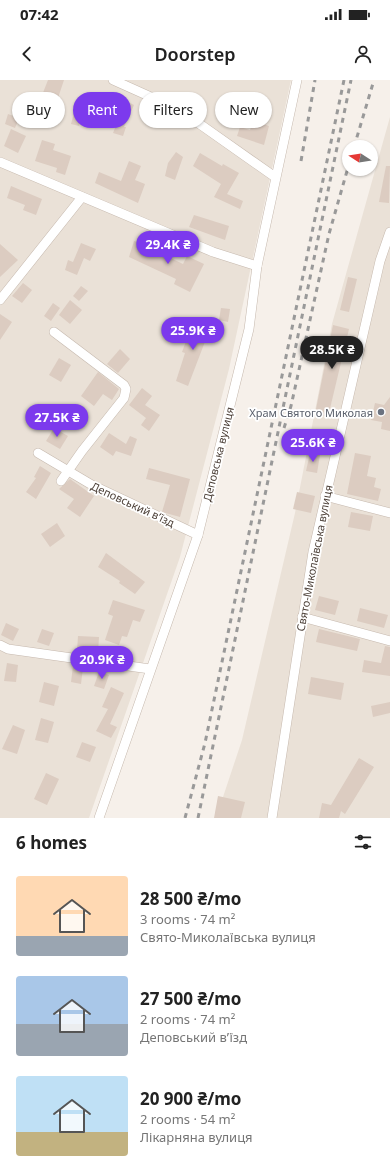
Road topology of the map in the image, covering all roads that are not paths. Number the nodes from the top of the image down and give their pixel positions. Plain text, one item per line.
1 (113, 80) edge
2 (297, 80) edge
3 (0, 162) edge
4 (275, 177) junction
5 (82, 197) junction
6 (390, 232) edge
7 (257, 266) junction
8 (0, 300) edge
9 (54, 332) dead end
10 (38, 453) dead end
11 (69, 471) junction
12 (61, 481) dead end
13 (324, 496) junction
14 (390, 513) edge
15 (198, 535) junction
16 (302, 616) junction
17 (390, 641) edge
18 (0, 645) edge
19 (150, 669) junction
20 (99, 818) edge
21 (272, 818) edge

1 - 4 street
2 - 4 street, Деповська вулиця
3 - 5 street
4 - 7 street, Деповська вулиця
5 - 7 street
5 - 8 street
6 - 13 street, Свято-Миколаївська вулиця
7 - 15 street, Деповська вулиця
9 - 11 street
10 - 11 street, Деповський в’їзд
11 - 12 street
11 - 15 street, Деповський в’їзд
13 - 14 street
13 - 16 street, Свято-Миколаївська вулиця
15 - 19 street, Деповська вулиця
16 - 17 street
16 - 21 street, Свято-Миколаївська вулиця
18 - 19 street
19 - 20 street, Деповська вулиця

